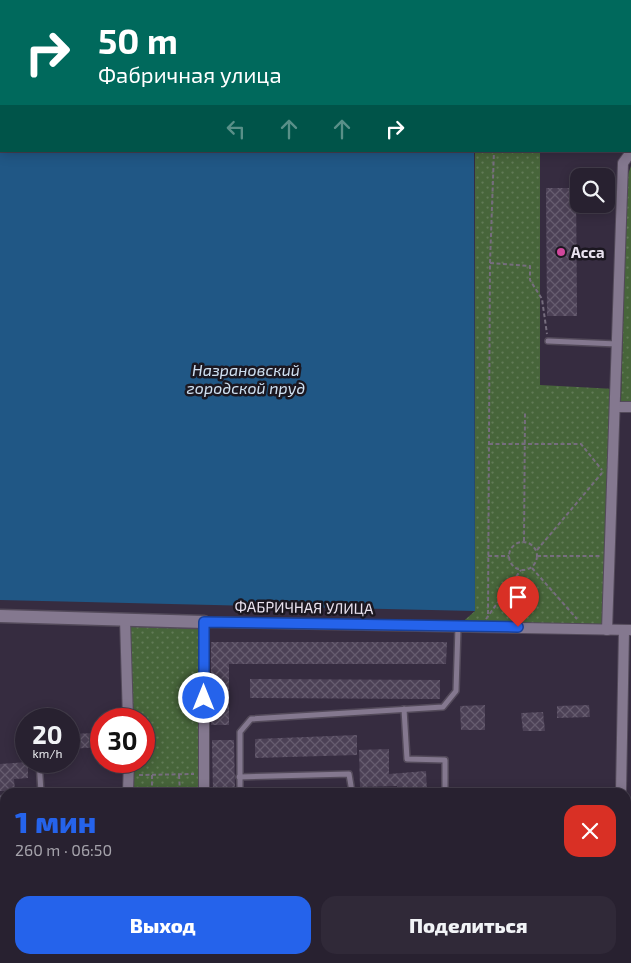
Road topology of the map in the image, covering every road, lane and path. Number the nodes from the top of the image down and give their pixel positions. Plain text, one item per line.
1 (494, 152) edge
2 (631, 152) edge
3 (490, 264) junction
4 (548, 341) joint
5 (617, 344) junction
6 (631, 406) edge
7 (614, 407) junction
8 (526, 413) dead end
9 (489, 444) junction
10 (525, 444) junction
11 (524, 541) junction
12 (537, 550) junction
13 (488, 556) junction
14 (509, 556) junction
15 (537, 556) junction
16 (610, 556) junction
17 (532, 568) junction
18 (521, 570) junction
19 (488, 614) junction
20 (0, 616) edge
21 (125, 619) junction
22 (204, 622) junction
23 (458, 626) junction
24 (484, 626) junction
25 (586, 630) junction
26 (607, 630) junction
27 (628, 630) edge
28 (128, 708) edge
29 (404, 709) junction
30 (627, 710) edge
31 (40, 773) edge
32 (179, 774) junction
33 (204, 774) junction
34 (129, 775) joint
35 (152, 775) junction
36 (240, 777) junction
37 (41, 788) edge
38 (128, 788) edge
39 (152, 788) edge
40 (180, 788) edge
41 (204, 788) edge
42 (240, 788) edge
43 (351, 788) edge
44 (445, 788) edge
45 (621, 788) edge

1 - 3 path
2 - 5 street
3 - 4 path
3 - 9 path
4 - 5 lane
5 - 7 street
6 - 7 street
7 - 16 street
8 - 10 path
9 - 10 path
9 - 13 path
10 - 11 path
10 - 12 path
11 - 12 path
11 - 14 path
12 - 15 path
13 - 14 path
13 - 19 path
14 - 18 path
15 - 16 path
15 - 17 path
16 - 26 street
17 - 18 path
17 - 25 path
18 - 19 path
19 - 24 path
20 - 21 street, ФАБРИЧНАЯ УЛИЦА
21 - 22 street, ФАБРИЧНАЯ УЛИЦА
21 - 28 street
22 - 23 street, ФАБРИЧНАЯ УЛИЦА
22 - 33 street
23 - 24 street, ФАБРИЧНАЯ УЛИЦА
23 - 29 lane
24 - 25 street, ФАБРИЧНАЯ УЛИЦА
25 - 26 street, ФАБРИЧНАЯ УЛИЦА
26 - 27 street, ФАБРИЧНАЯ УЛИЦА
27 - 30 street
29 - 36 lane
29 - 44 lane
30 - 45 street
31 - 37 lane
32 - 33 path
32 - 35 path
32 - 40 path
33 - 41 street
34 - 35 path
34 - 38 street
35 - 39 path
36 - 42 lane
36 - 43 lane

